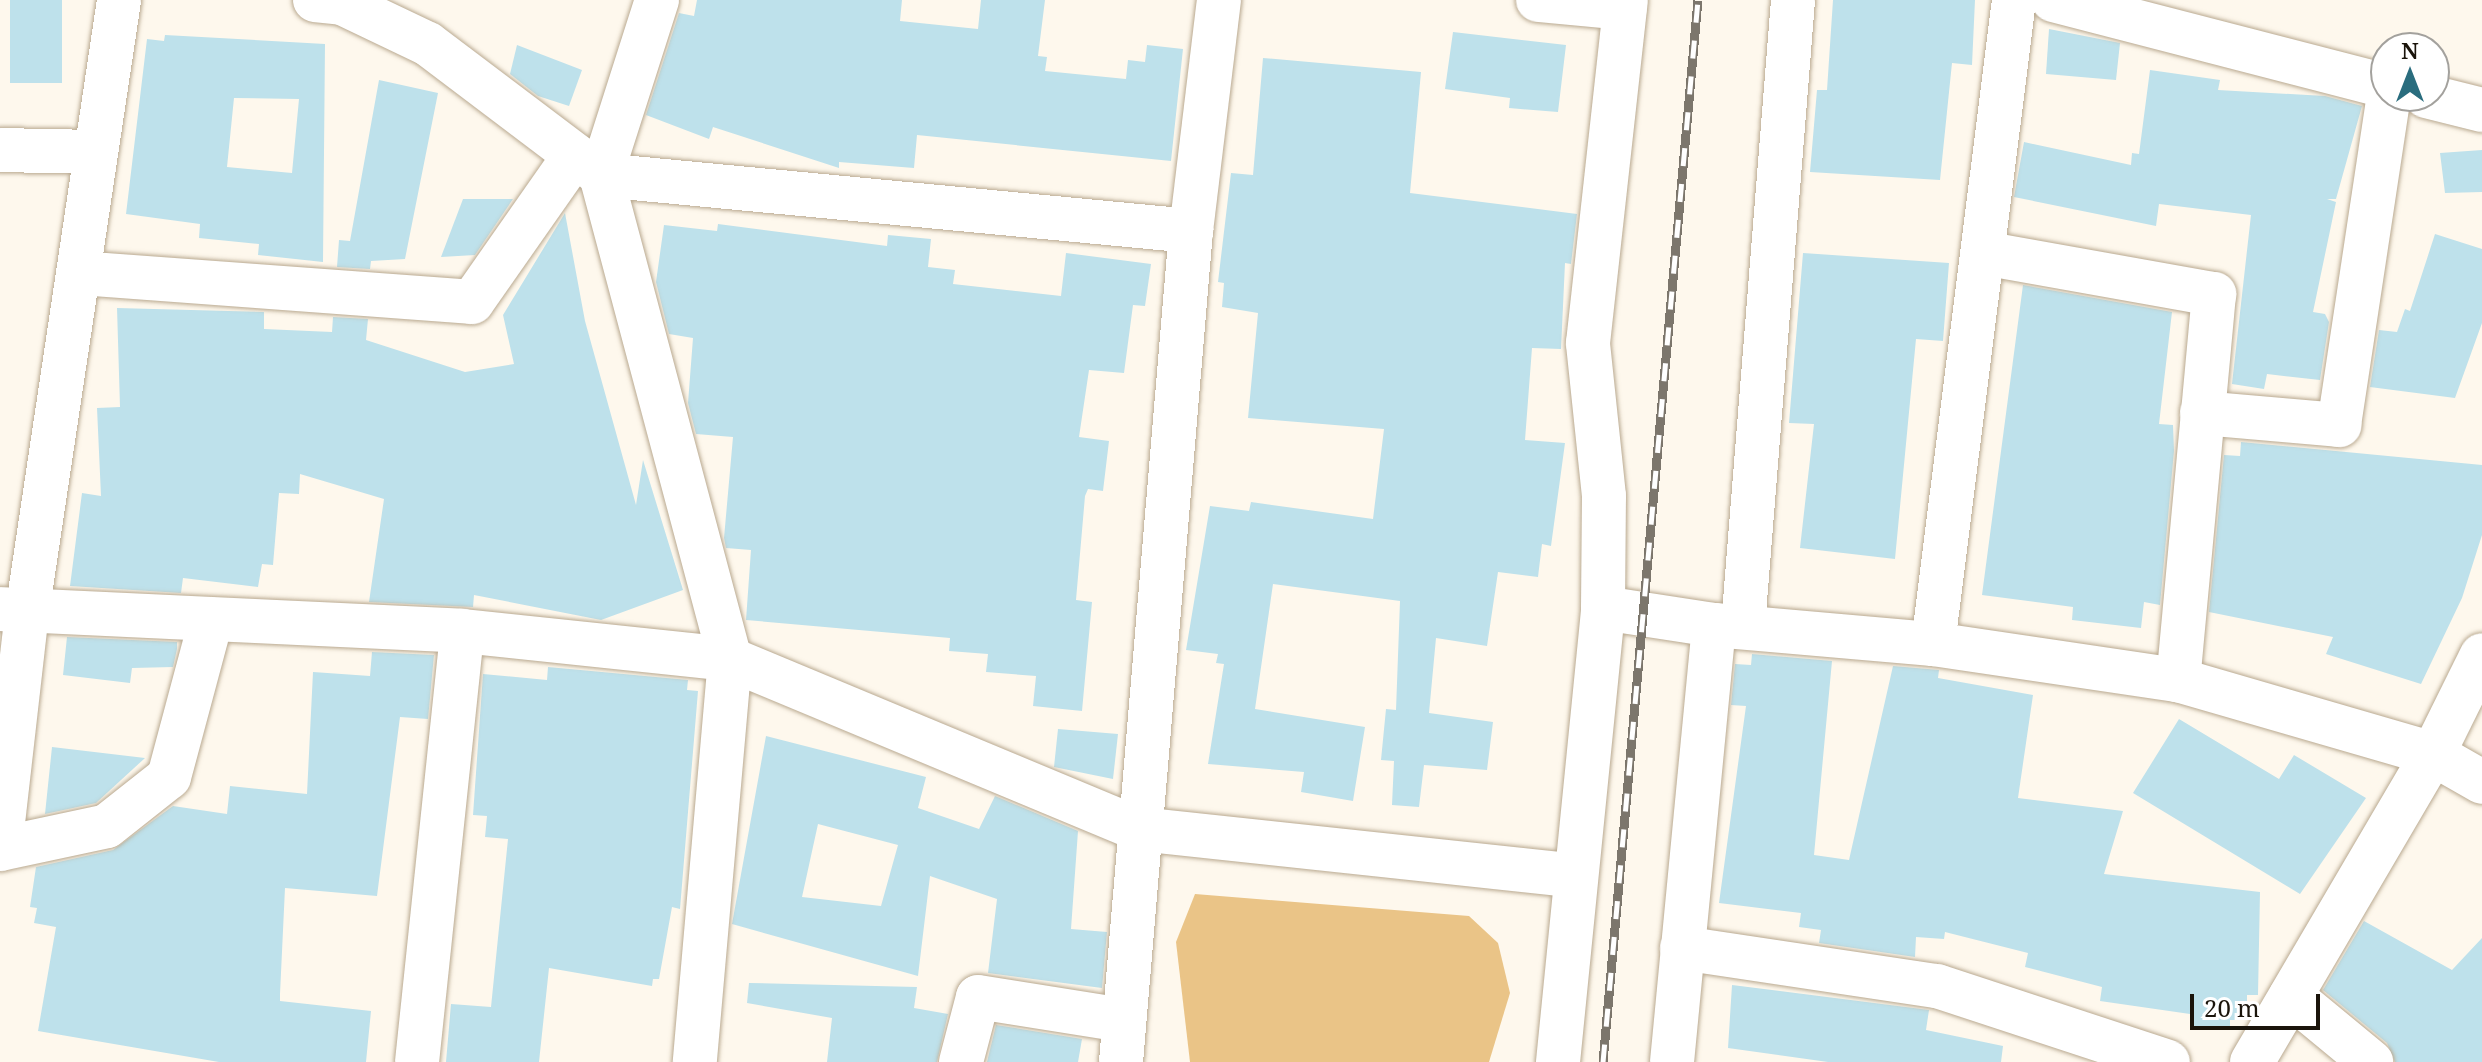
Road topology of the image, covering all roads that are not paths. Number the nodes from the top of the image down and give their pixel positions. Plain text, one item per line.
1 (119, 0) edge
2 (315, 0) edge
3 (657, 0) edge
4 (1219, 0) edge
5 (1538, 0) edge
6 (1793, 0) edge
7 (2014, 0) edge
8 (2053, 0) edge
9 (1626, 4) edge
10 (2370, 82) edge
11 (2450, 102) edge
12 (2482, 110) edge
13 (2387, 112) edge
14 (0, 150) edge
15 (92, 152) junction
16 (588, 165) junction
17 (1191, 231) junction
18 (1983, 253) junction
19 (79, 273) junction
20 (2202, 413) junction
21 (1603, 608) junction
22 (14, 611) edge
23 (211, 620) junction
24 (1729, 626) junction
25 (462, 631) junction
26 (1933, 644) junction
27 (2482, 655) edge
28 (730, 659) junction
29 (2178, 680) junction
30 (2433, 754) junction
31 (2482, 782) edge
32 (1139, 829) junction
33 (0, 849) edge
34 (1572, 875) junction
35 (1682, 948) junction
36 (2291, 996) junction
37 (1122, 1041) edge
38 (417, 1062) edge
39 (695, 1062) edge
40 (961, 1062) edge
41 (1558, 1062) edge
42 (1672, 1062) edge
43 (2168, 1062) edge
44 (2252, 1062) edge
45 (2371, 1062) edge

1 - 15 street
2 - 16 street
3 - 16 street
4 - 17 street
5 - 9 street
6 - 24 street
7 - 18 street
8 - 10 street
9 - 21 street
11 - 12 street
13 - 20 street
14 - 15 street
15 - 19 street
16 - 17 street
16 - 19 street
16 - 28 street
17 - 32 street
18 - 20 street
18 - 26 street
19 - 22 street
20 - 29 street
21 - 24 street
21 - 34 street
22 - 23 street
22 - 33 street
23 - 25 street
23 - 33 street
24 - 26 street
24 - 35 street
25 - 28 street
25 - 38 street
26 - 29 street
27 - 30 street
28 - 32 street
28 - 39 street
29 - 30 street
30 - 31 street
30 - 36 street
32 - 34 street
32 - 37 street
34 - 41 street
35 - 42 street
35 - 43 street
36 - 44 street
36 - 45 street
37 - 40 street

